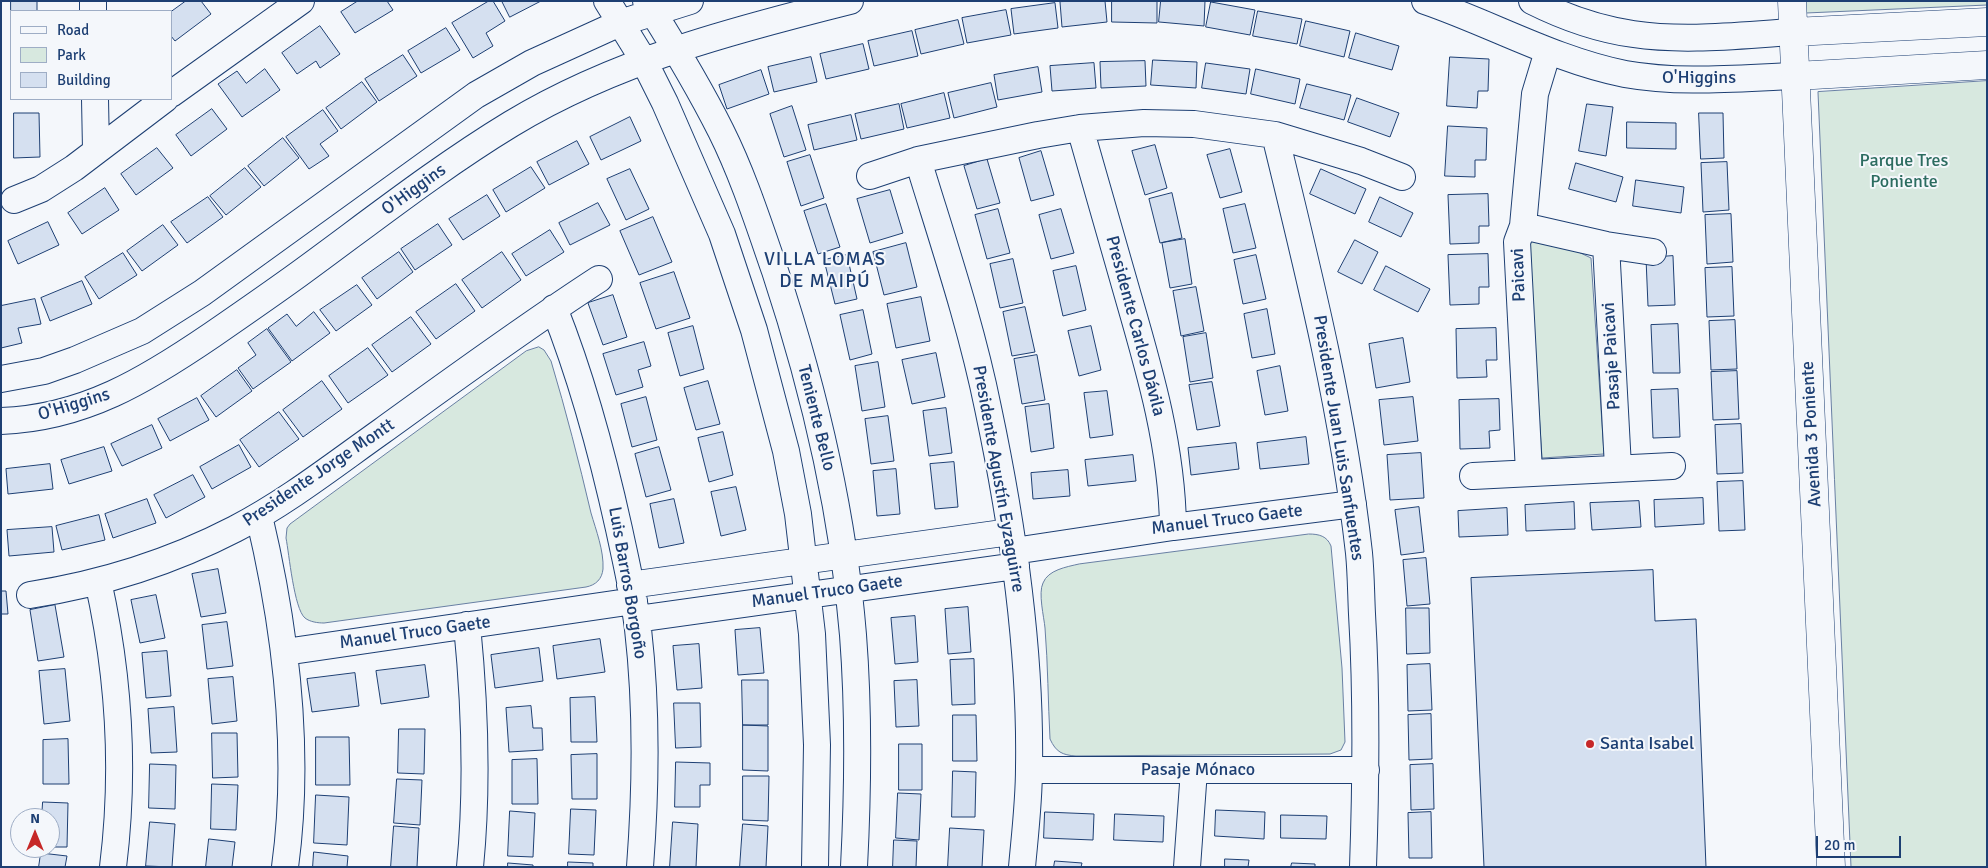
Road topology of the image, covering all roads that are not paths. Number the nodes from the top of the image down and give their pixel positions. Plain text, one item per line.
1 (301, 1) edge
2 (690, 1) edge
3 (850, 1) edge
4 (1425, 1) edge
5 (1532, 1) edge
6 (1792, 1) edge
7 (650, 6) edge
8 (613, 12) edge
9 (1987, 22) edge
10 (1794, 32) junction
11 (676, 50) junction
12 (1548, 51) junction
13 (644, 61) junction
14 (1987, 65) edge
15 (1796, 76) junction
16 (172, 93) edge
17 (95, 100) edge
18 (164, 100) edge
19 (1080, 128) junction
20 (1275, 135) junction
21 (96, 150) junction
22 (918, 160) junction
23 (870, 176) dead end
24 (1402, 177) dead end
25 (14, 200) dead end
26 (1523, 226) junction
27 (1606, 245) junction
28 (1653, 252) dead end
29 (599, 279) dead end
30 (554, 308) junction
31 (1, 379) edge
32 (1, 421) edge
33 (1672, 466) dead end
34 (1618, 467) junction
35 (1529, 472) junction
36 (1473, 476) dead end
37 (1352, 504) junction
38 (259, 516) junction
39 (1172, 527) junction
40 (1013, 550) junction
41 (844, 555) junction
42 (804, 561) junction
43 (98, 581) junction
44 (848, 589) junction
45 (30, 594) dead end
46 (809, 594) junction
47 (634, 601) junction
48 (467, 625) junction
49 (285, 652) junction
50 (1029, 770) junction
51 (1194, 770) junction
52 (1366, 770) junction
53 (113, 867) edge
54 (285, 867) edge
55 (470, 867) edge
56 (640, 867) edge
57 (815, 867) edge
58 (854, 867) edge
59 (1022, 867) edge
60 (1187, 867) edge
61 (1363, 867) edge
62 (1831, 867) edge

1 - 16 street
2 - 7 street
3 - 11 street, O'Higgins
4 - 12 street, O'Higgins
5 - 10 street
6 - 10 street, Avenida 3 Poniente
7 - 8 street
7 - 11 street, Teniente Bello
8 - 13 street
8 - 31 street
9 - 10 street
10 - 15 street, Avenida 3 Poniente
11 - 13 street, O'Higgins
11 - 41 street, Teniente Bello
12 - 15 street, O'Higgins
12 - 26 street, Paicavi
13 - 32 street, O'Higgins
13 - 42 street
14 - 15 street, O'Higgins
15 - 62 street, Avenida 3 Poniente
17 - 21 street
18 - 21 street
19 - 20 street
19 - 22 street
19 - 39 street, Presidente Carlos Dávila
20 - 24 street
20 - 37 street, Presidente Juan Luis Sanfuentes
21 - 25 street
22 - 23 street
22 - 40 street, Presidente Agustín Eyzaguirre
26 - 27 street
26 - 35 street, Paicavi
27 - 28 street
27 - 34 street, Pasaje Paicavi
29 - 30 street, Presidente Jorge Montt
30 - 38 street, Presidente Jorge Montt
30 - 47 street, Luis Barros Borgoño
33 - 34 street
34 - 35 street
35 - 36 street
37 - 39 street, Manuel Truco Gaete
37 - 52 street, Presidente Juan Luis Sanfuentes
38 - 43 street, Presidente Jorge Montt
38 - 49 street
39 - 40 street, Manuel Truco Gaete
40 - 41 street, Manuel Truco Gaete
40 - 44 street, Manuel Truco Gaete
40 - 50 street, Presidente Agustín Eyzaguirre
41 - 42 street, Manuel Truco Gaete
41 - 44 street, Teniente Bello
42 - 46 street
42 - 47 street, Manuel Truco Gaete
43 - 45 street, Presidente Jorge Montt
43 - 53 street
44 - 46 street, Manuel Truco Gaete
44 - 58 street, Teniente Bello
46 - 47 street, Manuel Truco Gaete
46 - 57 street
47 - 48 street, Manuel Truco Gaete
47 - 56 street, Luis Barros Borgoño
48 - 49 street, Manuel Truco Gaete
48 - 55 street
49 - 54 street
50 - 51 street, Pasaje Mónaco
50 - 59 street, Presidente Agustín Eyzaguirre
51 - 52 street, Pasaje Mónaco
51 - 60 street
52 - 61 street, Presidente Juan Luis Sanfuentes

